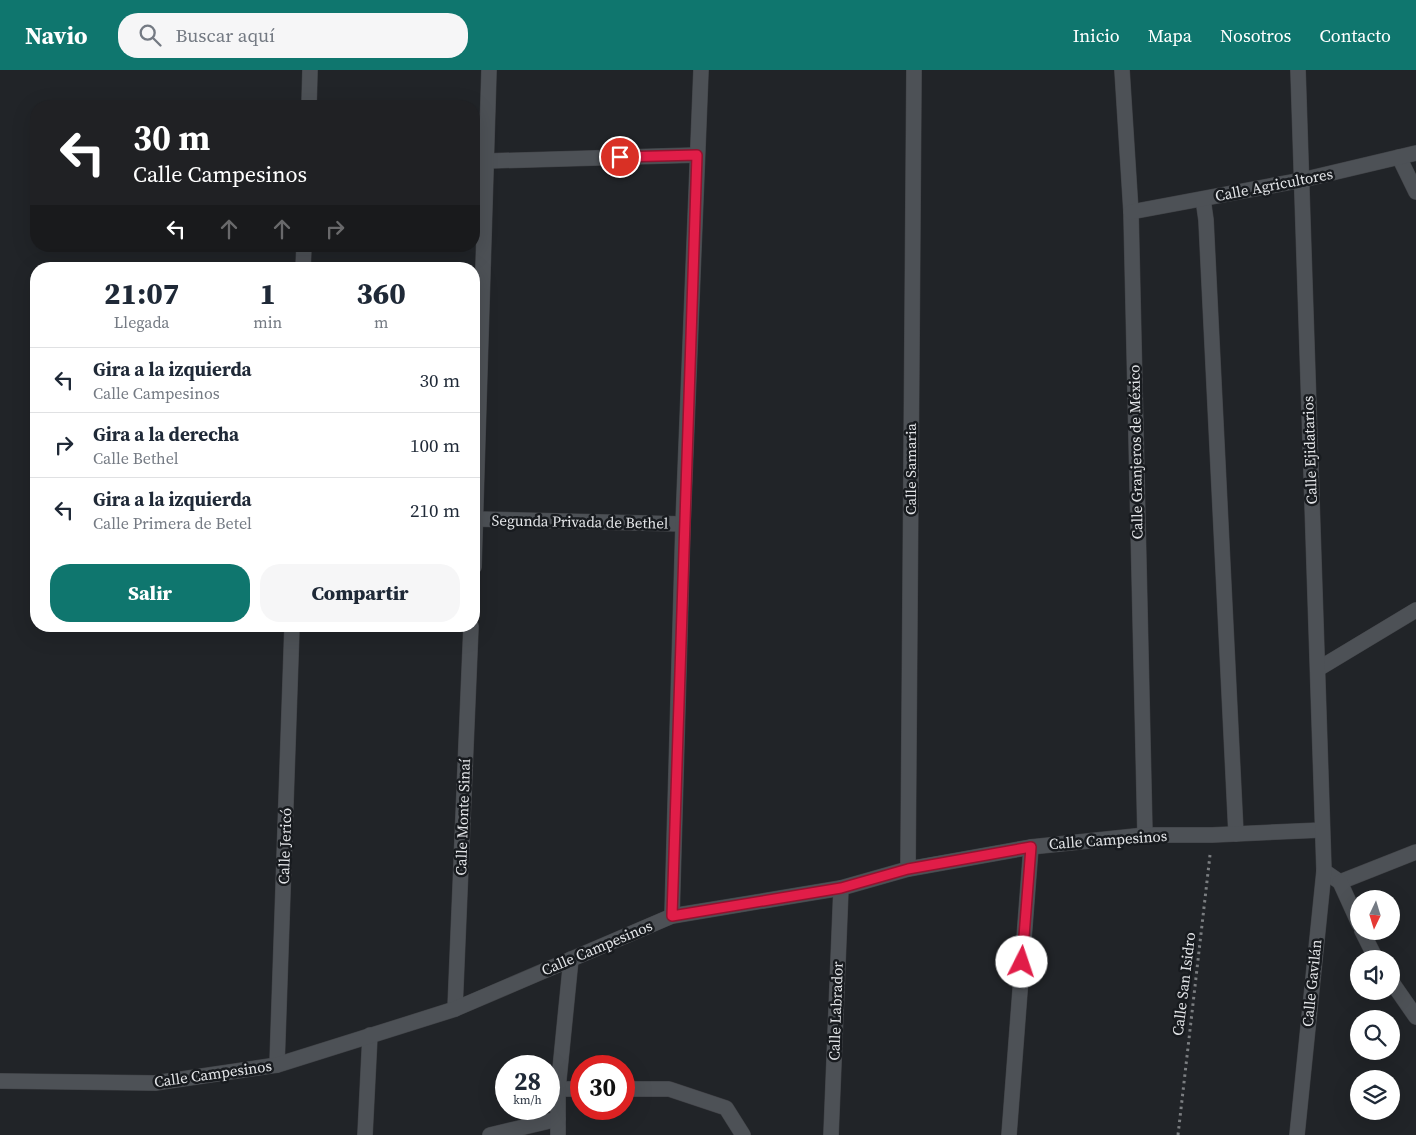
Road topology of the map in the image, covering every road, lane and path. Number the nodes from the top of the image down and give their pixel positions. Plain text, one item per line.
1 (310, 70) edge
2 (489, 70) edge
3 (701, 70) edge
4 (914, 70) edge
5 (1122, 70) edge
6 (1298, 70) edge
7 (309, 100) edge
8 (1416, 153) edge
9 (697, 155) junction
10 (1399, 157) junction
11 (487, 161) junction
12 (1302, 180) junction
13 (1416, 192) edge
14 (1203, 199) junction
15 (1131, 212) junction
16 (480, 389) edge
17 (480, 519) edge
18 (683, 524) junction
19 (1416, 610) edge
20 (292, 632) edge
21 (471, 632) edge
22 (1318, 669) junction
23 (1322, 830) junction
24 (1236, 834) junction
25 (1145, 835) junction
26 (1212, 835) junction
27 (1031, 847) junction
28 (1416, 852) edge
29 (908, 869) junction
30 (1324, 871) junction
31 (1340, 882) junction
32 (841, 888) junction
33 (1350, 904) edge
34 (672, 916) junction
35 (571, 959) junction
36 (1400, 994) edge
37 (454, 1009) junction
38 (1416, 1017) edge
39 (370, 1035) junction
40 (277, 1065) junction
41 (560, 1069) edge
42 (0, 1081) edge
43 (635, 1089) edge
44 (554, 1120) edge
45 (558, 1120) edge
46 (365, 1135) edge
47 (490, 1135) edge
48 (558, 1135) edge
49 (744, 1135) edge
50 (831, 1135) edge
51 (1009, 1135) edge
52 (1178, 1135) edge
53 (1297, 1135) edge

1 - 7 street
2 - 11 street
3 - 9 street
4 - 29 street, Calle Samaria
5 - 15 street, Calle Granjeros de México
6 - 12 street, Calle Ejidatarios
8 - 10 street, Calle Agricultores
9 - 11 street
9 - 18 street
10 - 12 street, Calle Agricultores
10 - 13 street
11 - 16 street
12 - 14 street, Calle Agricultores
12 - 22 street, Calle Ejidatarios
14 - 15 street, Calle Agricultores
14 - 24 street
15 - 25 street, Calle Granjeros de México
17 - 18 street, Segunda Privada de Bethel
18 - 34 street
19 - 22 street
20 - 40 street, Calle Jericó
21 - 37 street, Calle Monte Sinaí
22 - 23 street, Calle Ejidatarios
23 - 24 street, Calle Campesinos
23 - 30 street, Calle Gavilán
24 - 26 street, Calle Campesinos
25 - 26 street, Calle Campesinos
25 - 27 street, Calle Campesinos
26 - 52 path, Calle San Isidro
27 - 29 street, Calle Campesinos
27 - 51 street
28 - 31 street
29 - 32 street, Calle Campesinos
30 - 31 street
30 - 53 street, Calle Gavilán
31 - 33 street
32 - 34 street, Calle Campesinos
32 - 50 street, Calle Labrador
34 - 35 street, Calle Campesinos
35 - 37 street, Calle Campesinos
35 - 41 street
36 - 38 street
37 - 39 street, Calle Campesinos
39 - 40 street, Calle Campesinos
39 - 46 street
40 - 42 street, Calle Campesinos
43 - 49 street
44 - 47 street
45 - 48 street

